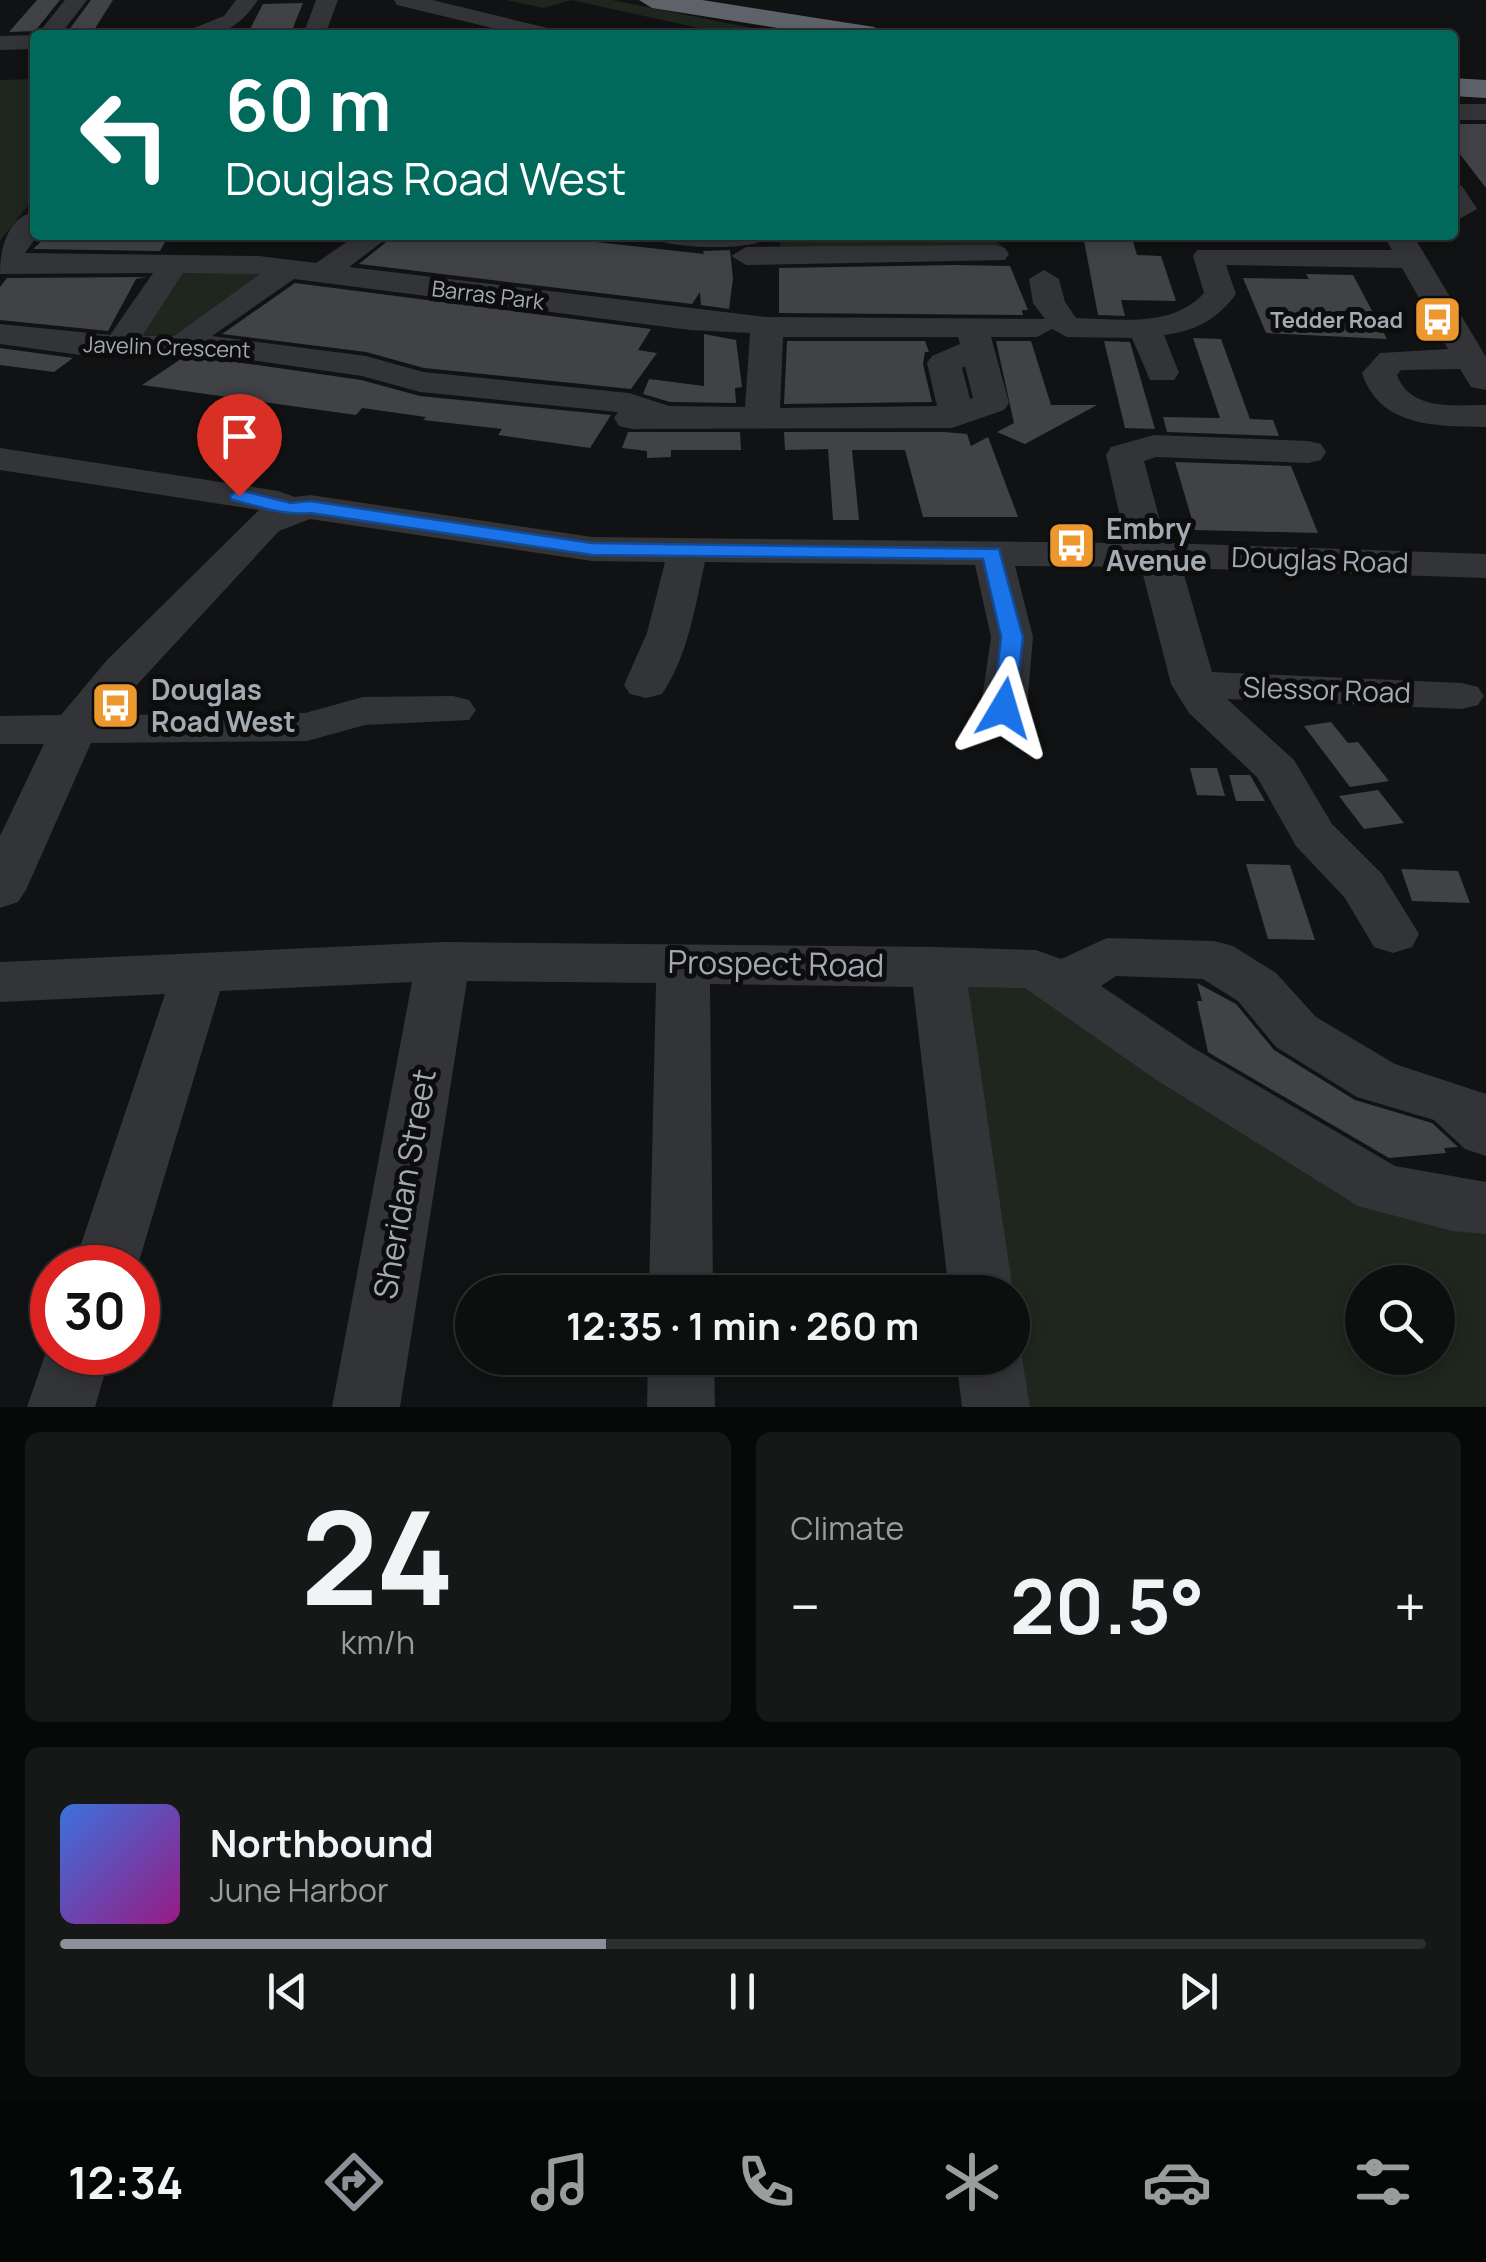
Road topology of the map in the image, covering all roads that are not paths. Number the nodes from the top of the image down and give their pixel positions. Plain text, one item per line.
1 (76, 0) edge
2 (247, 0) edge
3 (327, 0) edge
4 (406, 0) edge
5 (652, 0) edge
6 (52, 30) edge
7 (204, 30) edge
8 (316, 30) edge
9 (506, 30) edge
10 (840, 30) edge
11 (30, 42) edge
12 (0, 43) edge
13 (1458, 87) edge
14 (1486, 89) edge
15 (1486, 104) edge
16 (1458, 107) edge
17 (1458, 109) edge
18 (1486, 112) edge
19 (30, 226) edge
20 (369, 240) edge
21 (718, 240) edge
22 (1190, 240) edge
23 (751, 243) edge
24 (1405, 247) edge
25 (994, 254) dead end
26 (1208, 256) junction
27 (1, 263) edge
28 (176, 263) junction
29 (288, 269) junction
30 (320, 274) junction
31 (1044, 279) dead end
32 (754, 324) junction
33 (1144, 326) junction
34 (1052, 327) junction
35 (0, 334) edge
36 (974, 338) junction
37 (119, 346) junction
38 (183, 346) junction
39 (1478, 371) edge
40 (1162, 373) dead end
41 (1486, 416) edge
42 (762, 417) junction
43 (1308, 452) dead end
44 (3, 463) edge
45 (287, 510) junction
46 (687, 553) junction
47 (992, 553) junction
48 (1155, 555) junction
49 (1486, 566) edge
50 (1193, 684) junction
51 (646, 685) dead end
52 (1462, 696) dead end
53 (1004, 708) dead end
54 (453, 710) dead end
55 (74, 729) junction
56 (0, 730) edge
57 (0, 890) edge
58 (1393, 934) dead end
59 (444, 961) junction
60 (682, 962) junction
61 (938, 966) junction
62 (199, 972) junction
63 (0, 982) edge
64 (1062, 983) junction
65 (1486, 1132) edge
66 (1486, 1208) edge
67 (112, 1245) edge
68 (682, 1275) edge
69 (979, 1275) edge
70 (71, 1375) edge
71 (681, 1375) edge
72 (991, 1375) edge
73 (61, 1407) edge
74 (366, 1407) edge
75 (681, 1407) edge
76 (996, 1407) edge

1 - 6 street
2 - 7 street
3 - 8 street
4 - 9 street
5 - 10 highway
11 - 12 street
13 - 14 highway
15 - 16 street
17 - 18 street
19 - 27 street
20 - 30 street
21 - 23 street
22 - 26 street
23 - 25 street
23 - 32 street
24 - 26 street
24 - 39 street
26 - 33 street, Barras Park
27 - 28 street, Barras Park
28 - 29 street, Barras Park
28 - 37 street
29 - 30 street, Barras Park
29 - 38 street
30 - 32 street, Barras Park
31 - 34 street
32 - 36 street, Barras Park
32 - 42 street
33 - 34 street, Barras Park
33 - 40 street
34 - 36 street, Barras Park
35 - 37 street, Javelin Crescent
36 - 42 street, Javelin Crescent
37 - 38 street, Javelin Crescent
38 - 42 street, Javelin Crescent
39 - 41 street
43 - 48 street
44 - 45 street
45 - 46 street
45 - 55 street
46 - 47 street
46 - 51 street
47 - 48 street
47 - 53 street
48 - 49 street, Douglas Road
48 - 50 street, Slessor Road
50 - 52 street, Slessor Road
50 - 58 street, Slessor Road
54 - 55 street
55 - 56 street
55 - 57 street
59 - 60 street, Prospect Road
59 - 62 street, Prospect Road
59 - 74 street, Sheridan Street
60 - 61 street, Prospect Road
60 - 68 street
61 - 64 street, Prospect Road
61 - 69 street
62 - 63 street, Prospect Road
62 - 67 street
64 - 65 street
64 - 66 street, Prospect Road
70 - 73 street
71 - 75 street
72 - 76 street

